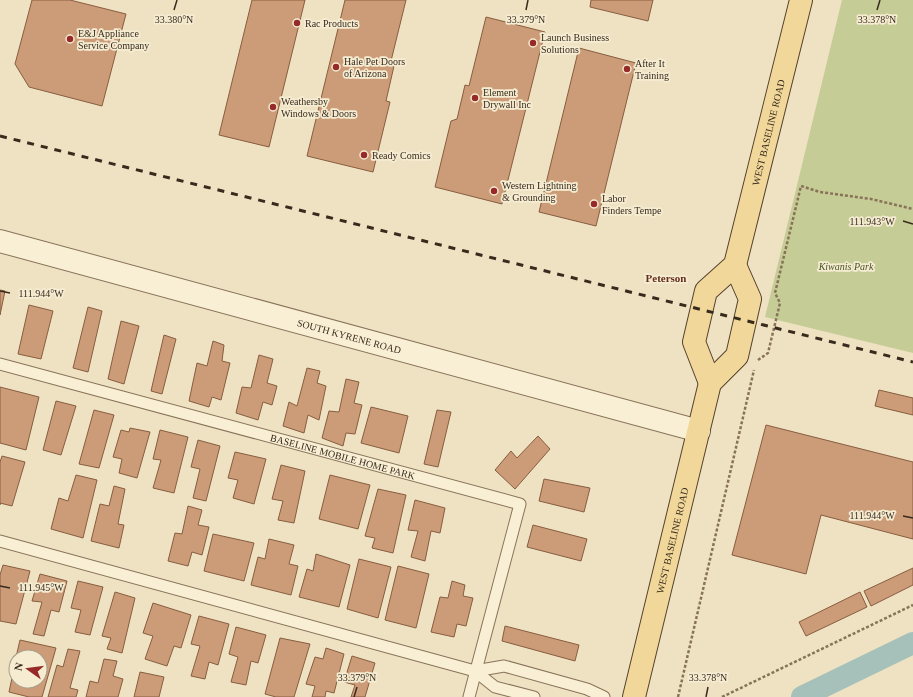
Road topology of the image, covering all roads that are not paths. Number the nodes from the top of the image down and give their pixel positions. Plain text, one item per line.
1 (801, 0) edge
2 (0, 241) edge
3 (735, 265) junction
4 (0, 364) edge
5 (710, 383) junction
6 (699, 431) junction
7 (0, 541) edge
8 (475, 671) junction
9 (469, 697) edge
10 (534, 697) edge
11 (604, 697) edge
12 (634, 697) edge

1 - 3 main road, WEST BASELINE ROAD
2 - 6 street, SOUTH KYRENE ROAD
3 - 5 main road
3 - 5 main road
4 - 8 lane, BASELINE MOBILE HOME PARK
5 - 6 main road, WEST BASELINE ROAD
6 - 12 main road, WEST BASELINE ROAD
7 - 8 lane
8 - 9 lane, BASELINE MOBILE HOME PARK
8 - 10 lane
8 - 11 lane

